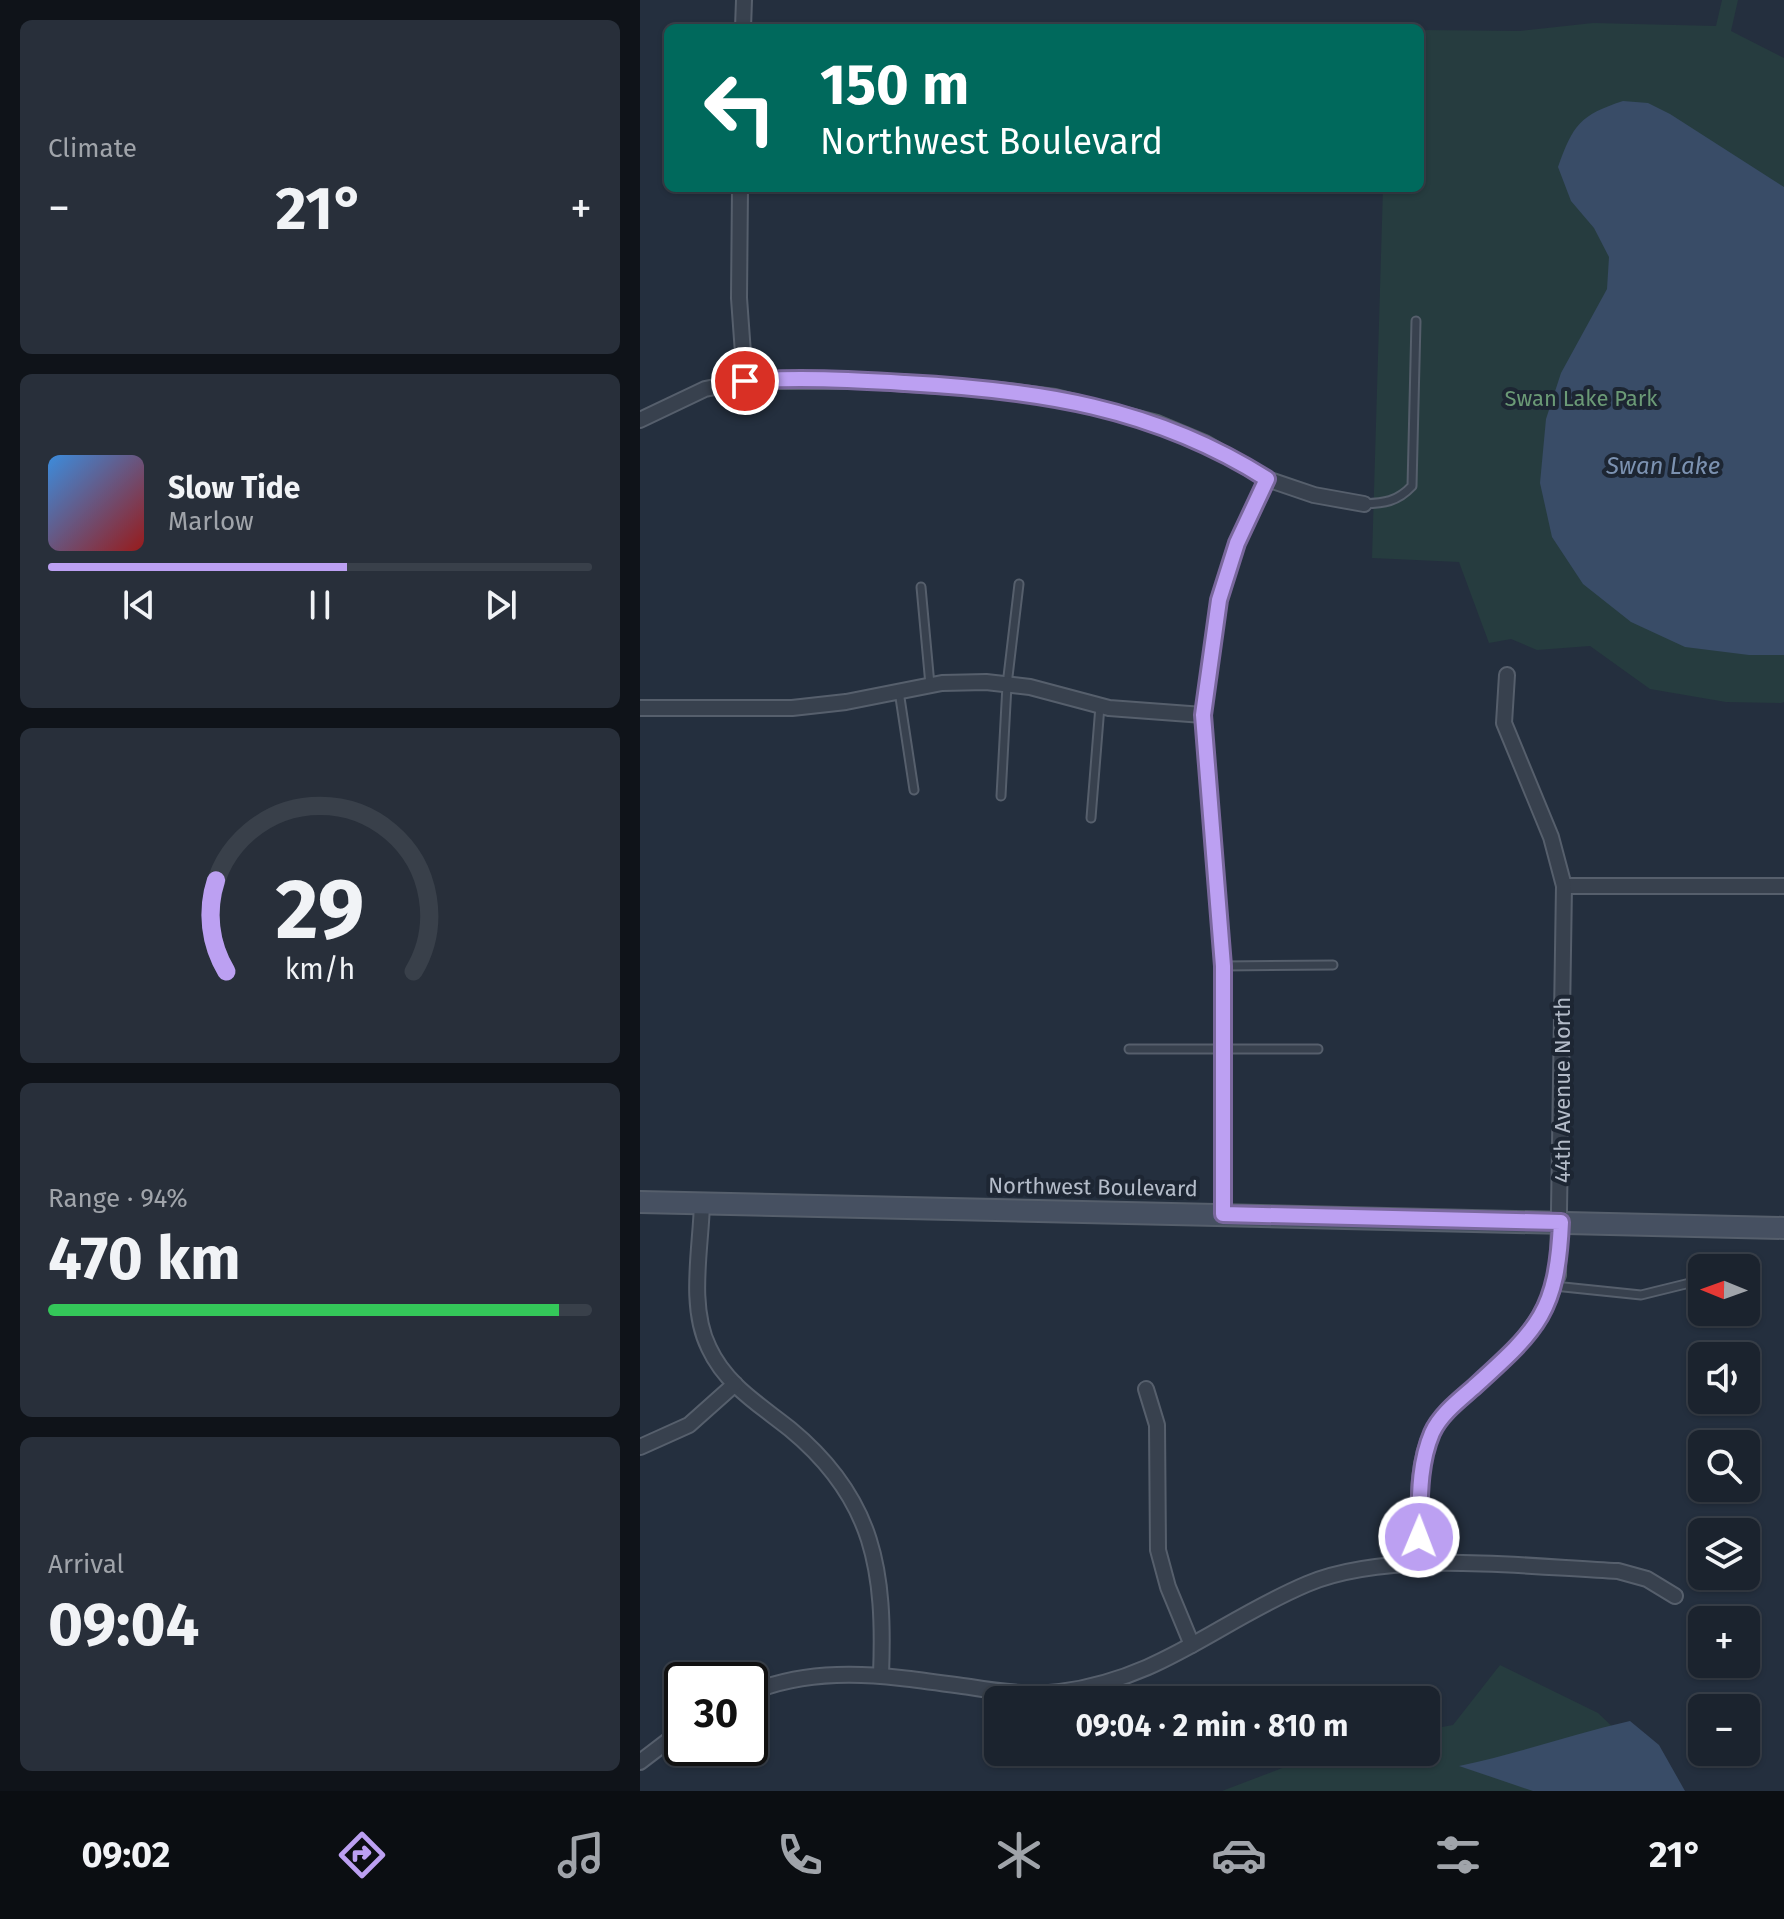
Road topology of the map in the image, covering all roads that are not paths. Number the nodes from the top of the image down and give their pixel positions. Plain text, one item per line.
1 (744, 0) edge
2 (743, 24) edge
3 (740, 192) edge
4 (1416, 321) dead end
5 (745, 381) junction
6 (640, 420) edge
7 (1267, 479) junction
8 (1364, 504) joint
9 (1019, 584) dead end
10 (921, 587) dead end
11 (1507, 675) dead end
12 (930, 685) junction
13 (1007, 685) junction
14 (899, 691) junction
15 (1100, 706) junction
16 (640, 708) edge
17 (1203, 715) junction
18 (914, 790) dead end
19 (1001, 796) dead end
20 (1091, 818) dead end
21 (1564, 886) junction
22 (1784, 886) edge
23 (1333, 965) dead end
24 (1223, 966) junction
25 (1129, 1049) dead end
26 (1223, 1049) junction
27 (1318, 1049) dead end
28 (640, 1202) edge
29 (702, 1203) junction
30 (1223, 1214) junction
31 (1561, 1222) junction
32 (1784, 1228) edge
33 (1688, 1283) edge
34 (1554, 1286) junction
35 (735, 1384) junction
36 (1146, 1389) dead end
37 (640, 1447) edge
38 (1419, 1564) junction
39 (1675, 1596) dead end
40 (1192, 1645) junction
41 (881, 1675) junction
42 (768, 1686) edge
43 (664, 1744) edge
44 (640, 1762) edge

1 - 2 street
3 - 5 street
4 - 8 lane
5 - 6 street
5 - 7 street
7 - 8 street
7 - 17 street
9 - 13 lane
10 - 12 lane
11 - 21 street, 44th Avenue North
12 - 13 street
12 - 14 street
13 - 15 street
13 - 19 lane
14 - 16 street
14 - 18 lane
15 - 17 street
15 - 20 lane
17 - 24 street
21 - 22 street
21 - 31 street, 44th Avenue North
23 - 24 lane
24 - 26 street
25 - 26 lane
26 - 27 lane
26 - 30 street
28 - 29 main road, Northwest Boulevard
29 - 30 main road, Northwest Boulevard
29 - 35 street
30 - 31 main road, Northwest Boulevard
31 - 32 main road, Northwest Boulevard
31 - 34 street, 44th Avenue North
33 - 34 lane
34 - 38 street, 44th Avenue North
35 - 37 street
35 - 41 street
36 - 40 street
38 - 39 street
38 - 40 street
40 - 41 street
41 - 42 street
43 - 44 street

